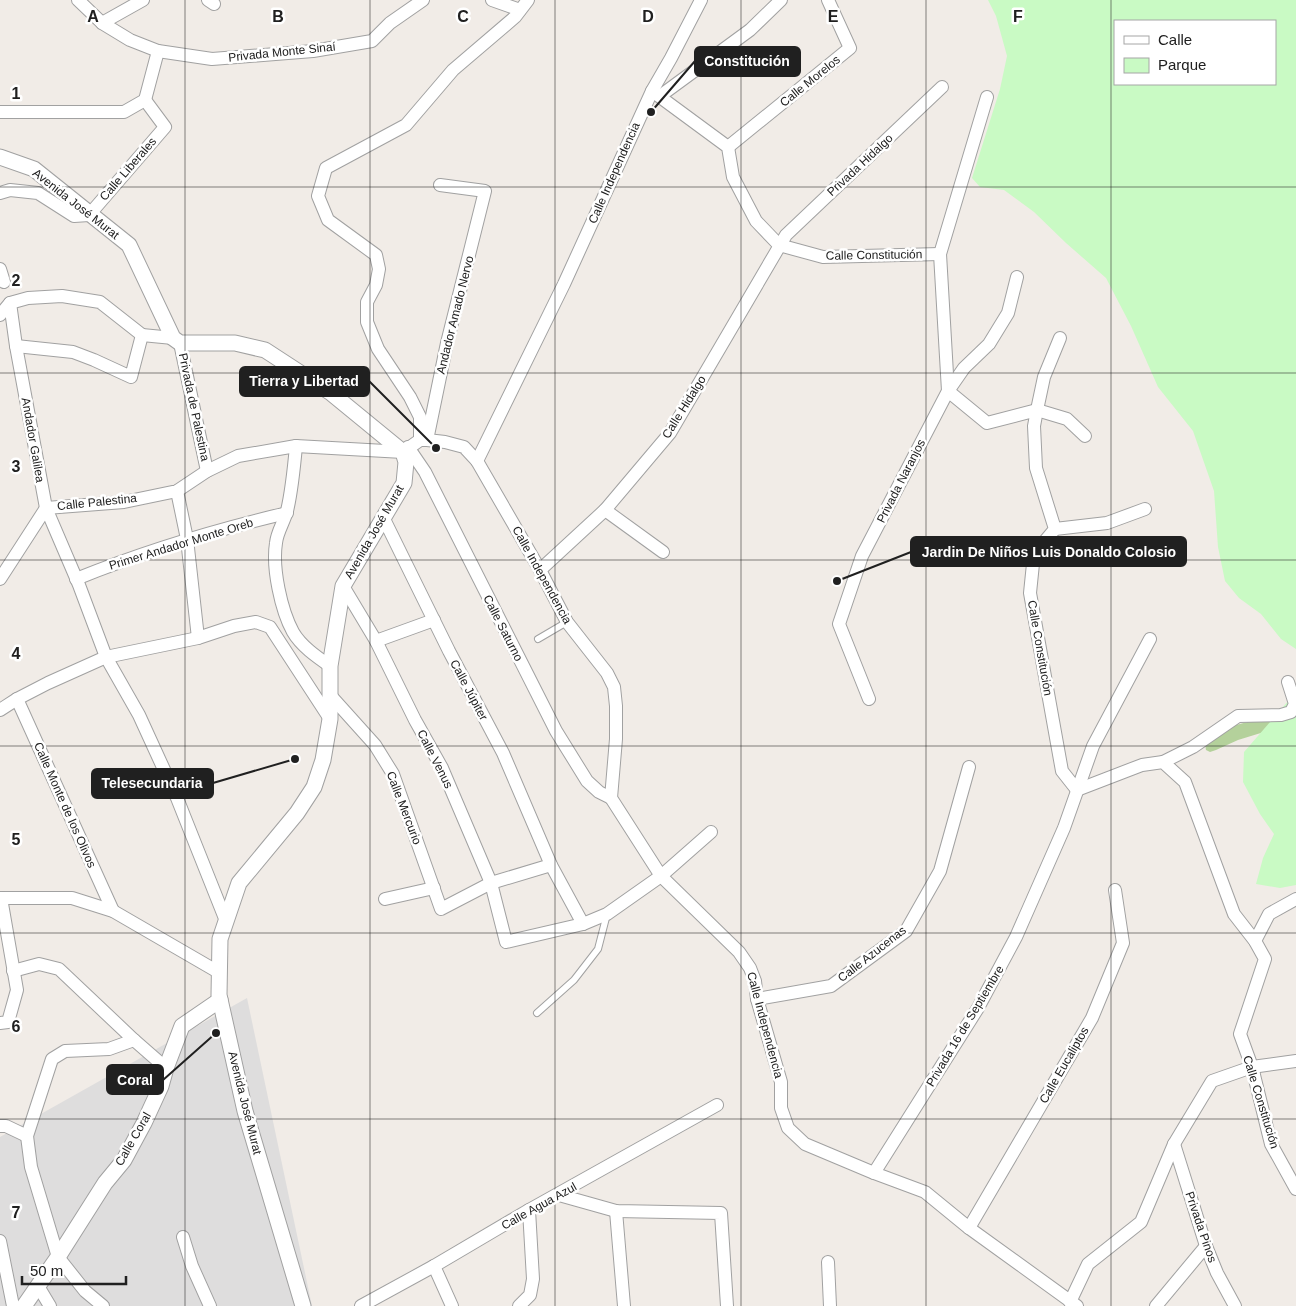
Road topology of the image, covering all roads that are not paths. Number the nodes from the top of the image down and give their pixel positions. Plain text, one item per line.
1 (78, 0) edge
2 (143, 0) edge
3 (423, 0) edge
4 (492, 0) edge
5 (701, 0) edge
6 (781, 0) edge
7 (828, 0) edge
8 (524, 5) edge
9 (102, 23) junction
10 (158, 51) junction
11 (942, 87) dead end
12 (656, 94) junction
13 (987, 97) dead end
14 (145, 100) junction
15 (0, 112) edge
16 (728, 147) junction
17 (0, 157) edge
18 (440, 185) dead end
19 (0, 193) edge
20 (89, 215) junction
21 (779, 244) junction
22 (940, 254) junction
23 (1017, 277) dead end
24 (10, 303) junction
25 (0, 315) edge
26 (142, 335) junction
27 (1060, 338) dead end
28 (176, 340) junction
29 (16, 346) junction
30 (948, 391) junction
31 (1037, 410) junction
32 (1085, 436) dead end
33 (423, 440) junction
34 (296, 446) junction
35 (405, 450) junction
36 (477, 461) junction
37 (207, 471) junction
38 (177, 491) junction
39 (46, 508) junction
40 (1145, 509) dead end
41 (605, 510) junction
42 (287, 513) junction
43 (383, 517) junction
44 (1056, 529) junction
45 (187, 539) junction
46 (663, 552) dead end
47 (540, 570) junction
48 (0, 579) edge
49 (76, 579) junction
50 (343, 586) junction
51 (434, 620) junction
52 (567, 622) junction
53 (198, 638) junction
54 (538, 640) dead end
55 (1150, 640) dead end
56 (376, 641) junction
57 (106, 657) junction
58 (330, 666) junction
59 (1288, 682) dead end
60 (330, 695) junction
61 (17, 699) junction
62 (869, 699) dead end
63 (0, 710) edge
64 (330, 718) junction
65 (1163, 762) junction
66 (968, 767) dead end
67 (1077, 790) junction
68 (611, 798) junction
69 (710, 832) dead end
70 (551, 865) junction
71 (661, 876) junction
72 (491, 883) junction
73 (434, 888) junction
74 (1116, 890) dead end
75 (0, 898) edge
76 (385, 899) dead end
77 (1296, 899) edge
78 (114, 911) junction
79 (607, 914) junction
80 (226, 921) junction
81 (583, 924) junction
82 (1255, 941) junction
83 (13, 971) junction
84 (220, 973) junction
85 (757, 999) junction
86 (220, 1000) junction
87 (537, 1013) dead end
88 (0, 1023) edge
89 (134, 1040) junction
90 (1296, 1061) edge
91 (1252, 1067) junction
92 (166, 1068) junction
93 (717, 1104) dead end
94 (0, 1126) edge
95 (27, 1136) junction
96 (1174, 1144) junction
97 (874, 1173) junction
98 (1296, 1189) edge
99 (559, 1195) junction
100 (529, 1210) junction
101 (616, 1211) junction
102 (969, 1228) junction
103 (183, 1237) dead end
104 (0, 1240) edge
105 (1206, 1246) junction
106 (58, 1257) junction
107 (828, 1262) dead end
108 (434, 1266) junction
109 (38, 1286) junction
110 (1073, 1304) edge
111 (13, 1306) edge
112 (24, 1306) edge
113 (50, 1306) edge
114 (103, 1306) edge
115 (210, 1306) edge
116 (302, 1306) edge
117 (361, 1306) edge
118 (452, 1306) edge
119 (519, 1306) edge
120 (624, 1306) edge
121 (727, 1306) edge
122 (830, 1306) edge
123 (1156, 1306) edge
124 (1235, 1306) edge

1 - 9 street, Privada Monte Sinaí
2 - 9 street
3 - 10 street, Privada Monte Sinaí
4 - 8 street
5 - 12 street, Calle Independencia
6 - 12 street
7 - 16 street, Calle Morelos
8 - 33 street
9 - 10 street, Privada Monte Sinaí
10 - 14 street
11 - 21 street, Privada Hidalgo
12 - 16 street
12 - 36 street, Calle Independencia
13 - 22 street
14 - 15 street
14 - 20 street, Calle Liberales
16 - 21 street, Calle Constitución
17 - 20 street, Avenida José Murat
18 - 33 street, Andador Amado Nervo
19 - 20 street
20 - 28 street, Avenida José Murat
21 - 22 street, Calle Constitución
21 - 41 street, Calle Hidalgo
22 - 30 street, Calle Constitución
23 - 30 street, Privada Naranjos
24 - 25 street
24 - 26 street
24 - 29 street, Andador Galilea
26 - 28 street
26 - 29 street
27 - 31 street
28 - 35 street
28 - 37 street, Privada de Palestina
29 - 39 street, Andador Galilea
30 - 31 street
30 - 62 street, Privada Naranjos
31 - 32 street
31 - 44 street
33 - 35 street
33 - 36 street
34 - 35 street, Calle Palestina
34 - 37 street, Calle Palestina
34 - 42 street
35 - 43 street, Avenida José Murat
35 - 68 street, Calle Saturno
36 - 47 street, Calle Independencia
37 - 38 street, Calle Palestina
38 - 39 street, Calle Palestina
38 - 45 street
39 - 48 street, Calle Palestina
39 - 49 street, Andador Galilea
40 - 44 street
41 - 46 street
41 - 47 street, Calle Hidalgo
42 - 45 street, Primer Andador Monte Oreb
42 - 58 street
43 - 50 street, Avenida José Murat
43 - 51 street, Calle Júpiter
44 - 67 street, Calle Constitución
45 - 49 street, Primer Andador Monte Oreb
45 - 53 street
47 - 52 street, Calle Independencia
49 - 57 street, Andador Galilea
50 - 56 street, Calle Venus
50 - 58 street, Avenida José Murat
51 - 56 street
51 - 70 street, Calle Júpiter
52 - 54 lane
52 - 68 street, Calle Independencia
53 - 57 street
53 - 64 street
55 - 67 street, Privada 16 de Septiembre
56 - 72 street, Calle Venus
57 - 61 street
57 - 80 street, Andador Galilea
58 - 60 street, Avenida José Murat
59 - 65 street
60 - 64 street, Avenida José Murat
60 - 73 street, Calle Mercurio
61 - 63 street
61 - 78 street, Calle Monte de los Olivos
64 - 80 street, Avenida José Murat
65 - 67 street
65 - 82 street, Calle Constitución
66 - 85 street, Calle Azucenas
67 - 97 street, Privada 16 de Septiembre
68 - 71 street, Calle Independencia
69 - 71 street
70 - 72 street
70 - 81 street, Calle Júpiter
71 - 79 street
71 - 85 street, Calle Independencia
72 - 73 street, Calle Mercurio
72 - 81 street, Calle Venus
73 - 76 street
74 - 102 street, Calle Eucaliptos
75 - 78 street
75 - 83 street
77 - 82 street
78 - 84 street
79 - 81 street
79 - 87 lane
80 - 84 street, Avenida José Murat
82 - 91 street, Calle Constitución
83 - 88 street
83 - 89 street
84 - 86 street, Avenida José Murat
85 - 97 street, Calle Independencia
86 - 92 street, Calle Coral
86 - 116 street, Avenida José Murat
89 - 92 street
89 - 95 street
90 - 91 street
91 - 96 street
91 - 98 street, Calle Constitución
92 - 106 street, Calle Coral
93 - 99 street, Calle Agua Azul
94 - 95 street
95 - 106 street
96 - 105 street, Privada Pinos
96 - 110 street
97 - 102 street, Calle Independencia
99 - 100 street, Calle Agua Azul
99 - 101 street
100 - 108 street, Calle Agua Azul
100 - 119 street
101 - 120 street
101 - 121 street
102 - 110 street, Calle Independencia
103 - 115 street
104 - 111 street
105 - 123 street
105 - 124 street, Privada Pinos
106 - 109 street, Calle Coral
106 - 114 street
107 - 122 street
108 - 117 street, Calle Agua Azul
108 - 118 street
109 - 112 street, Calle Coral
109 - 113 street

